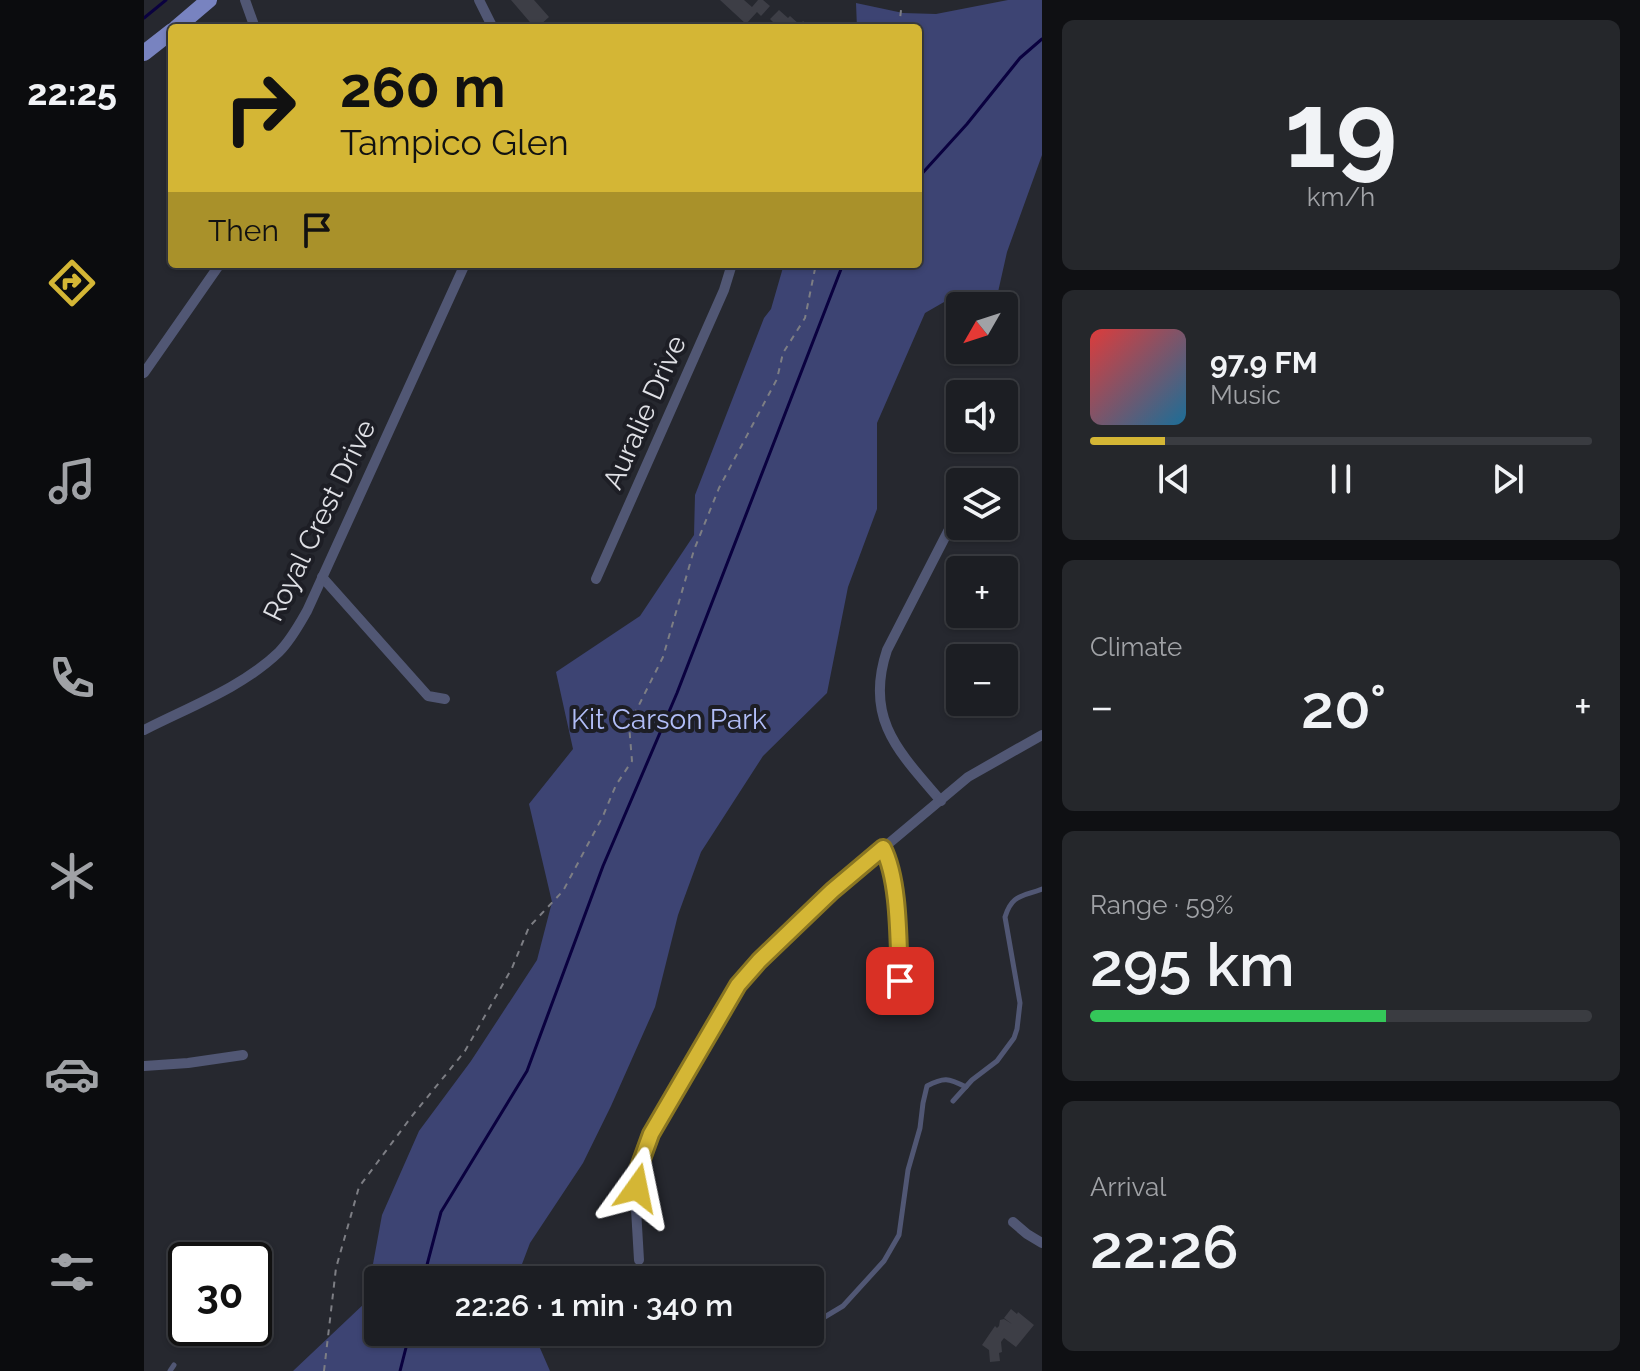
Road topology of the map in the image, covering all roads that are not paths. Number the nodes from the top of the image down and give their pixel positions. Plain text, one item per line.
1 (209, 0) edge
2 (245, 0) edge
3 (479, 0) edge
4 (181, 24) edge
5 (254, 24) edge
6 (491, 24) edge
7 (168, 35) edge
8 (144, 53) edge
9 (217, 268) edge
10 (463, 268) edge
11 (731, 268) edge
12 (144, 373) edge
13 (946, 535) edge
14 (322, 577) junction
15 (596, 579) dead end
16 (445, 699) dead end
17 (144, 730) edge
18 (1042, 735) edge
19 (941, 801) junction
20 (883, 848) junction
21 (1042, 889) edge
22 (897, 995) dead end
23 (243, 1055) dead end
24 (144, 1066) edge
25 (966, 1087) junction
26 (953, 1101) dead end
27 (1013, 1222) dead end
28 (1042, 1243) edge
29 (639, 1260) dead end
30 (824, 1317) edge

1 - 4 main road
2 - 5 street
3 - 6 street
7 - 8 main road
9 - 12 street
10 - 14 street, Royal Crest Drive
11 - 15 street, Auralie Drive
13 - 19 street
14 - 16 street
14 - 17 street, Royal Crest Drive
18 - 19 street
19 - 20 street
20 - 22 street
20 - 29 street
21 - 25 lane
23 - 24 street
25 - 26 lane
25 - 30 lane
27 - 28 street

